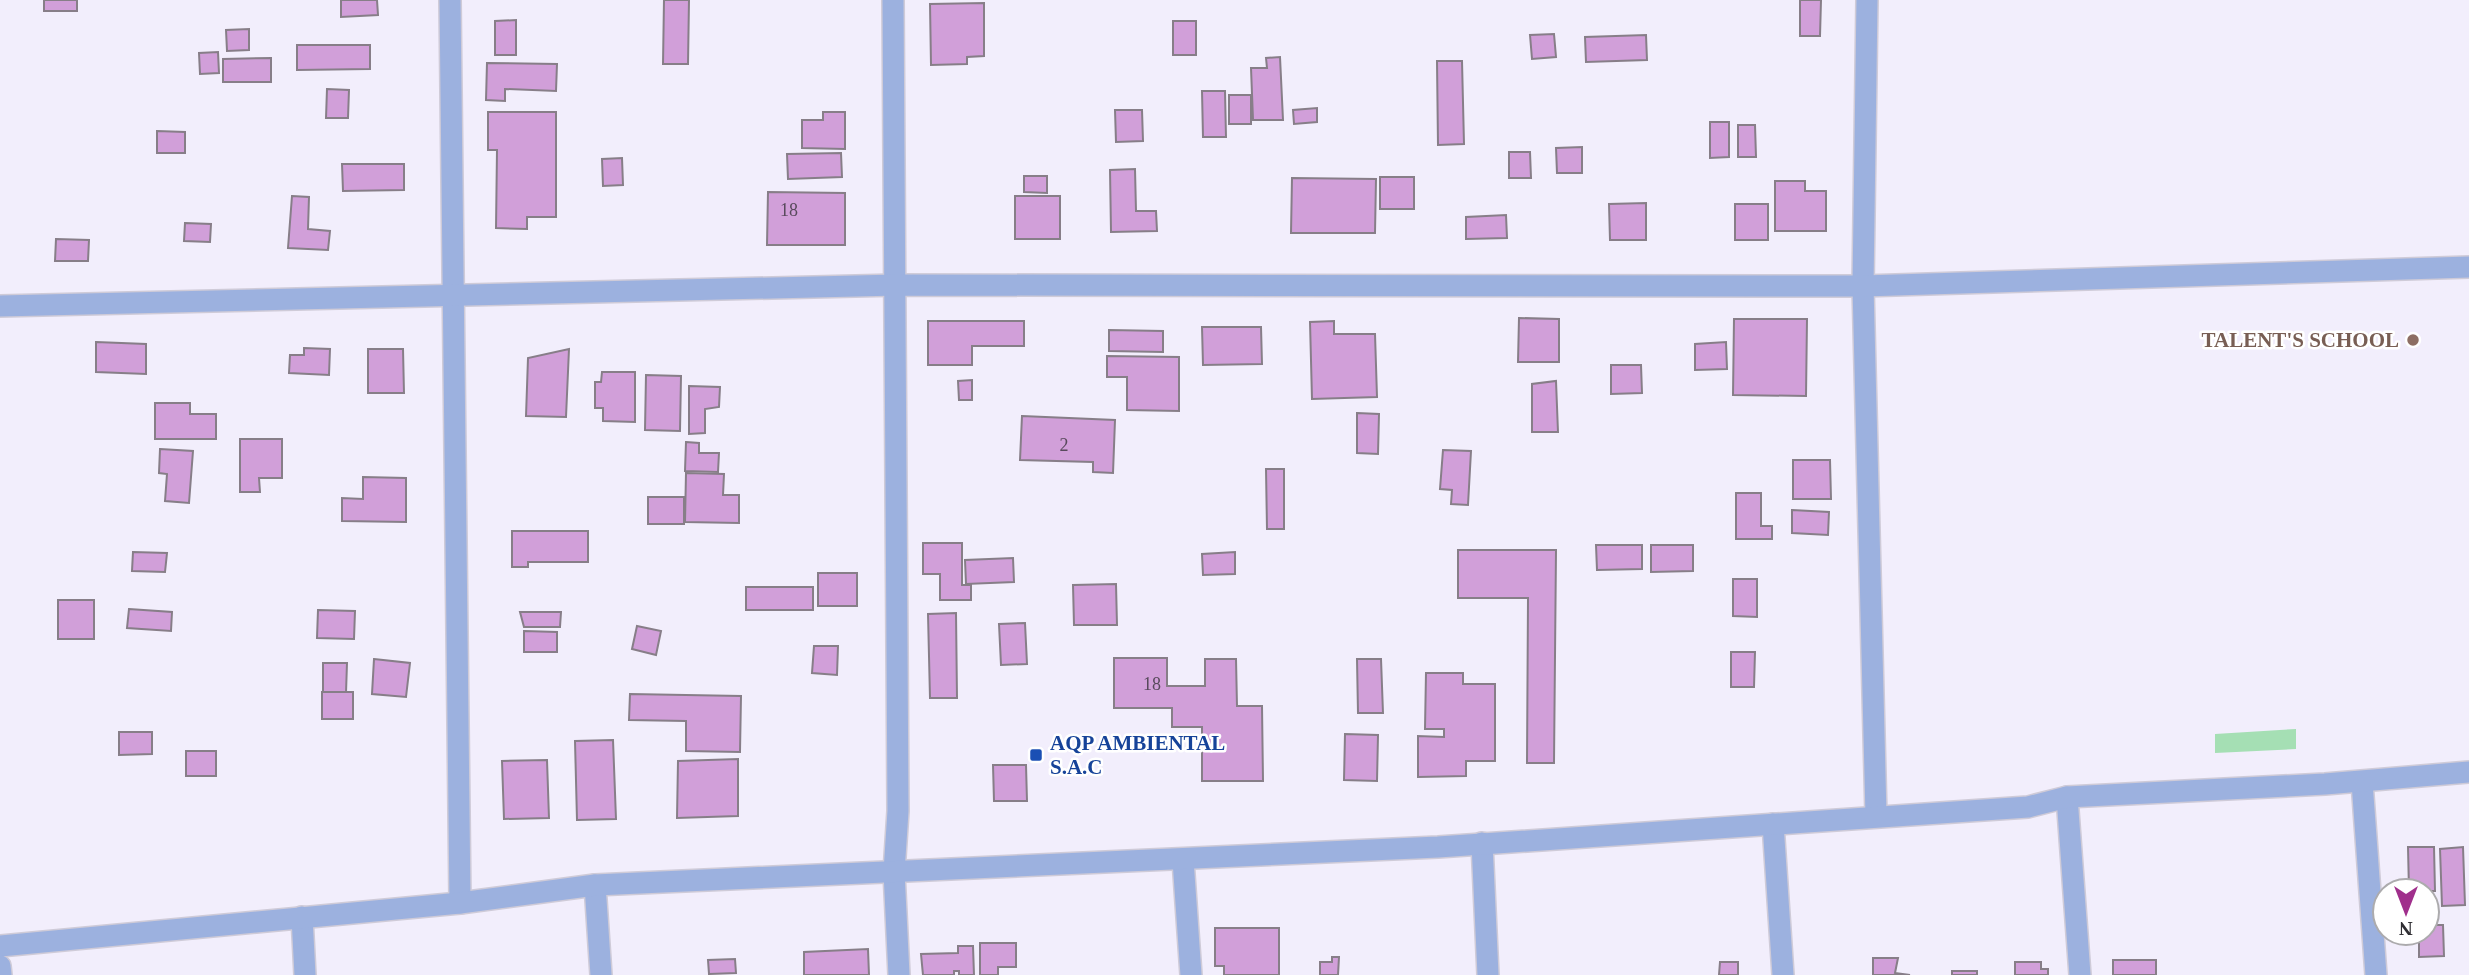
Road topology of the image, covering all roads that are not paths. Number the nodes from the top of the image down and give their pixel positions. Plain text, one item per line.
1 (450, 0) edge
2 (893, 0) edge
3 (1867, 0) edge
4 (2469, 267) edge
5 (897, 285) junction
6 (1863, 286) junction
7 (453, 296) junction
8 (0, 306) edge
9 (2469, 772) edge
10 (2362, 782) junction
11 (2067, 797) junction
12 (1876, 816) junction
13 (1773, 824) junction
14 (1482, 843) junction
15 (1183, 860) junction
16 (894, 872) junction
17 (595, 885) junction
18 (460, 903) junction
19 (302, 917) junction
20 (0, 946) edge
21 (0, 966) edge
22 (1, 975) edge
23 (305, 975) edge
24 (601, 975) edge
25 (899, 975) edge
26 (1191, 975) edge
27 (1488, 975) edge
28 (1783, 975) edge
29 (2080, 975) edge
30 (2376, 975) edge

1 - 7 street
2 - 5 street
3 - 6 street
4 - 6 street
5 - 6 street
5 - 7 street
5 - 16 street
6 - 12 street
7 - 8 street
7 - 18 street
9 - 10 street
10 - 11 street
10 - 30 street
11 - 12 street
11 - 29 street
12 - 13 street
13 - 14 street
13 - 28 street
14 - 15 street
14 - 27 street
15 - 16 street
15 - 26 street
16 - 17 street
16 - 25 street
17 - 18 street
17 - 24 street
18 - 19 street
19 - 20 street
19 - 23 street
21 - 22 street

